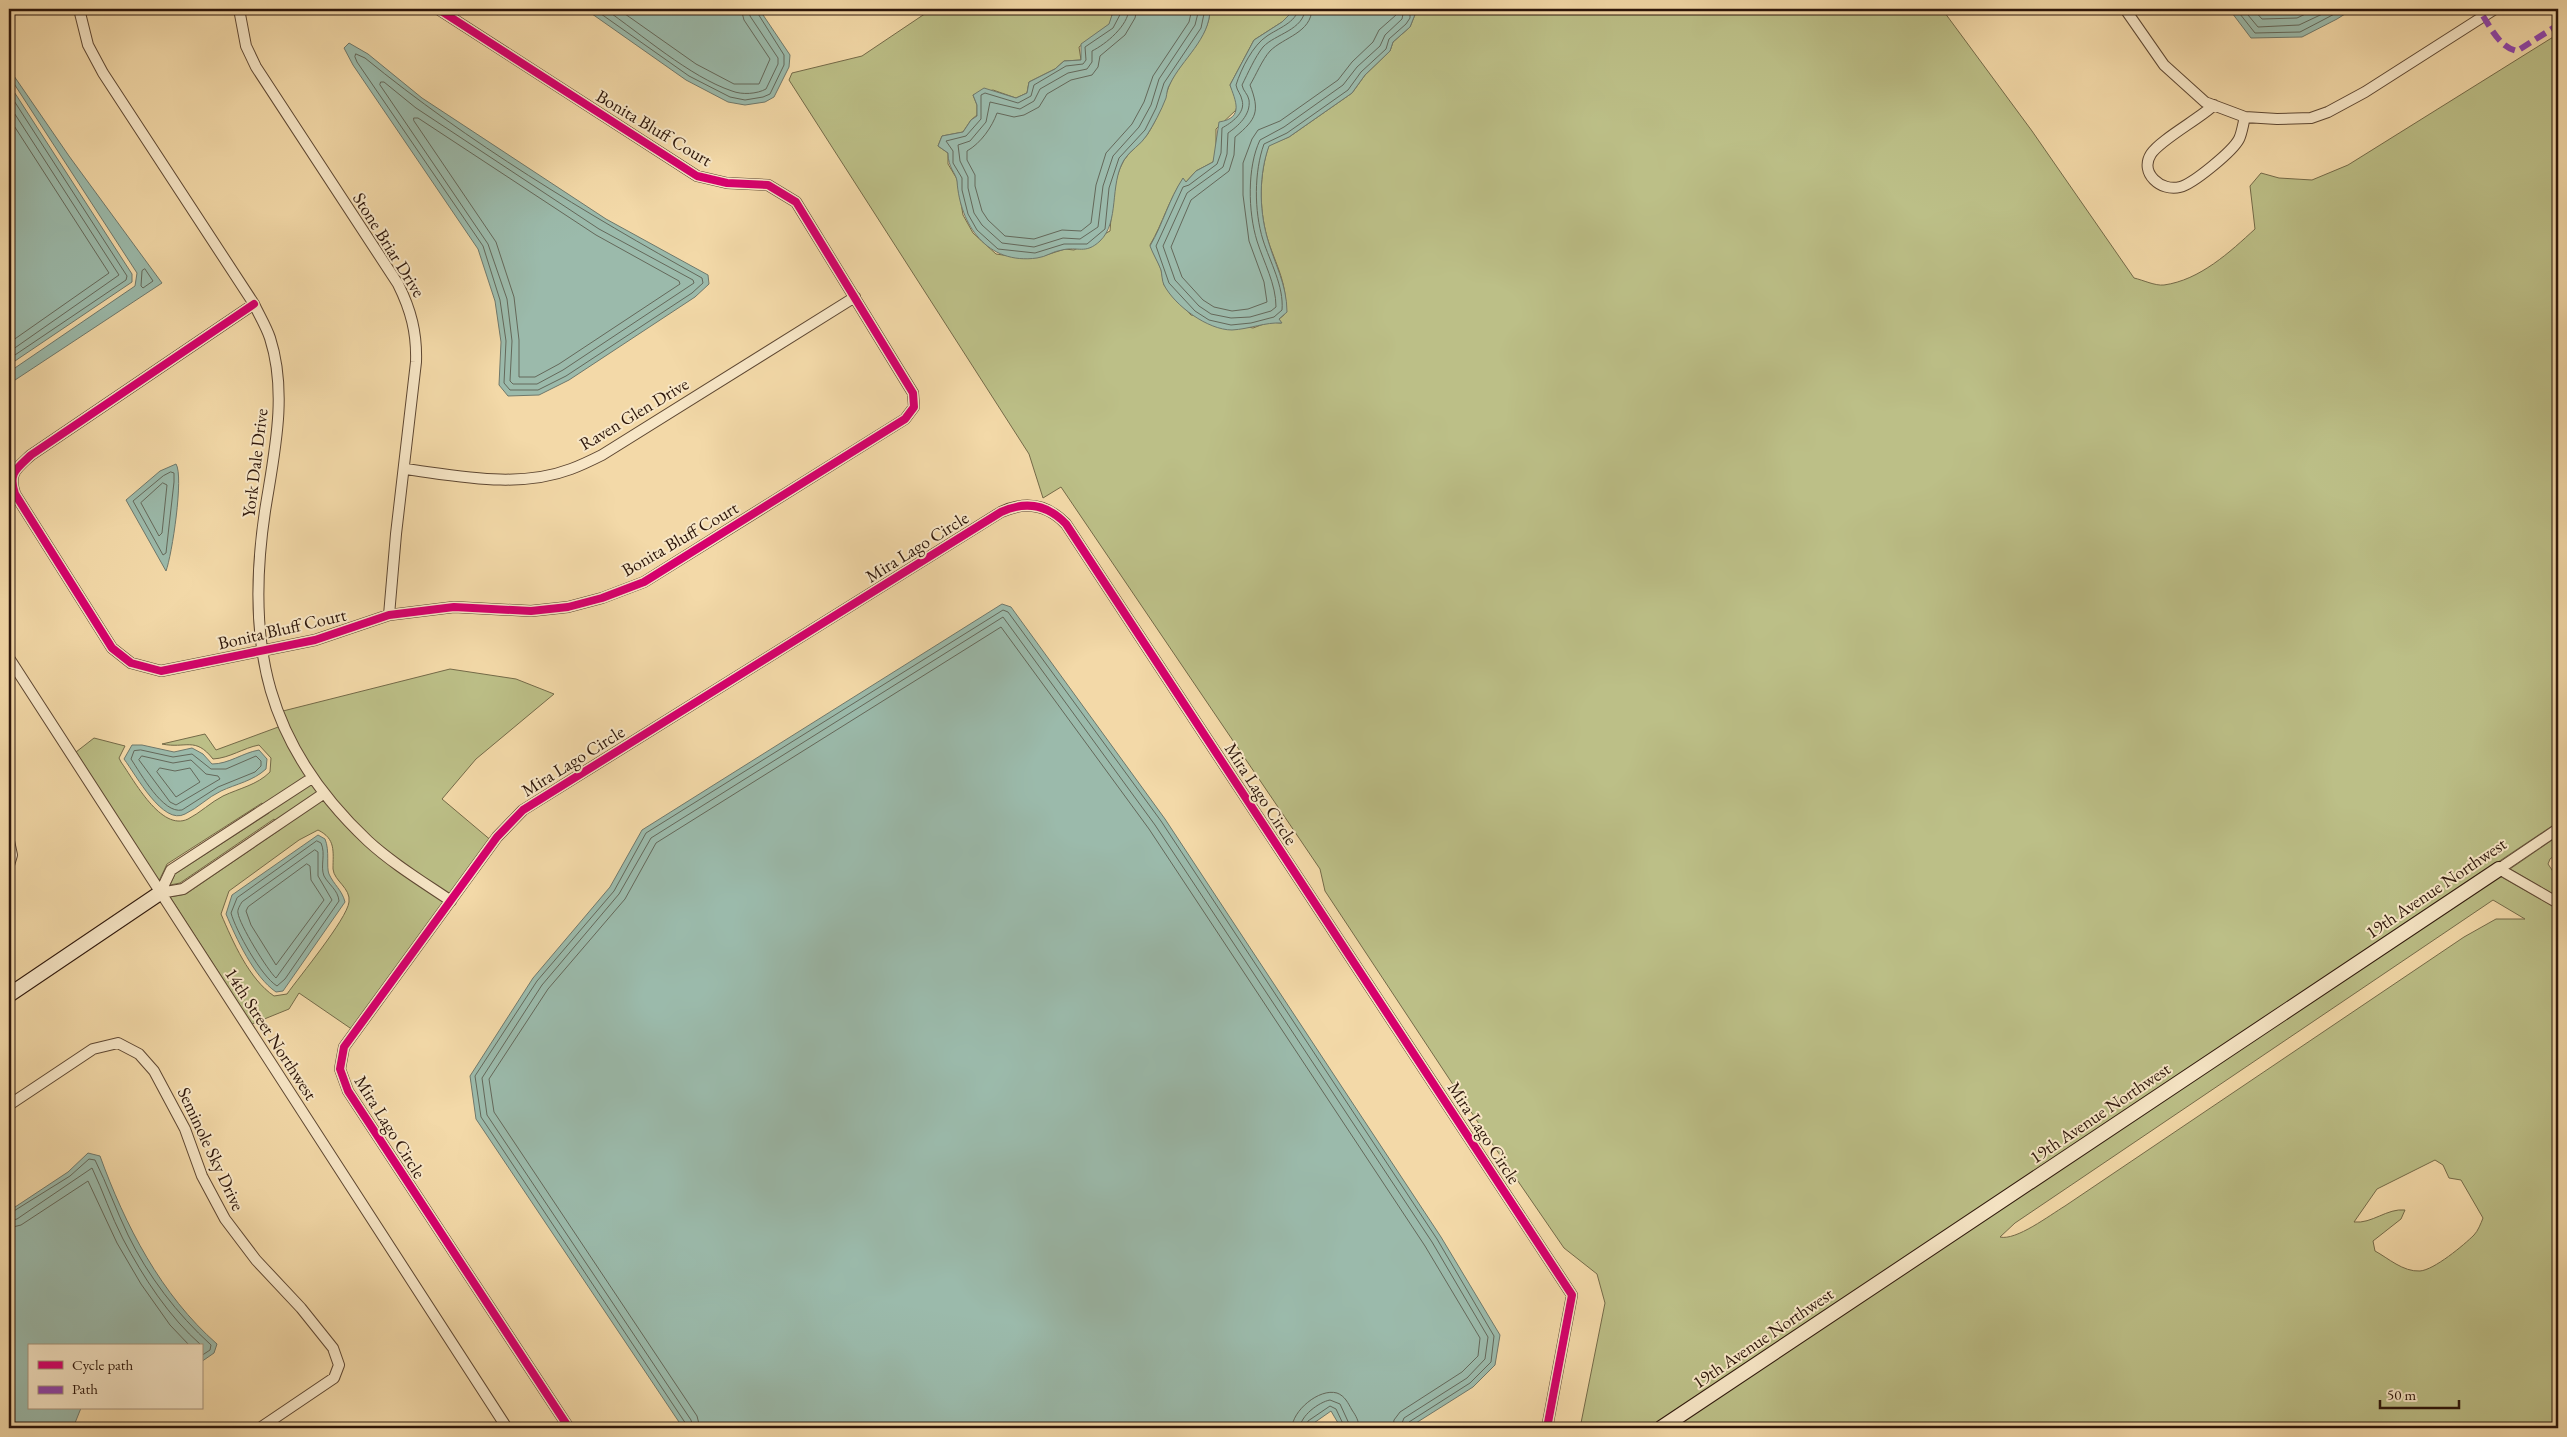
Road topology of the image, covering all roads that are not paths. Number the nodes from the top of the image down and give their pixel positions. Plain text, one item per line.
1 (79, 9) edge
2 (239, 9) edge
3 (438, 9) edge
4 (2125, 9) edge
5 (2495, 9) edge
6 (2214, 104) junction
7 (2245, 117) junction
8 (855, 297) junction
9 (254, 304) junction
10 (404, 469) junction
11 (389, 615) junction
12 (261, 650) junction
13 (9, 658) edge
14 (312, 778) junction
15 (323, 794) junction
16 (2558, 829) edge
17 (9, 841) edge
18 (9, 865) edge
19 (2499, 869) junction
20 (160, 892) junction
21 (450, 901) junction
22 (2558, 903) edge
23 (9, 995) edge
24 (9, 1105) edge
25 (260, 1428) edge
26 (507, 1428) edge
27 (569, 1428) edge
28 (1547, 1428) edge
29 (1661, 1428) edge

1 - 9 street, York Dale Drive
2 - 10 street, Stone Briar Drive
3 - 8 street, Bonita Bluff Court
4 - 6 street
5 - 7 street
6 - 7 street
6 - 7 street
8 - 10 street, Raven Glen Drive
8 - 11 street, Bonita Bluff Court
9 - 12 street, York Dale Drive
9 - 12 street, Bonita Bluff Court
10 - 11 street, Stone Briar Drive
11 - 12 street, Bonita Bluff Court
12 - 14 street, York Dale Drive
13 - 20 street, 14th Street Northwest
14 - 15 street, York Dale Drive
14 - 20 street
15 - 20 street
15 - 21 street, York Dale Drive
16 - 19 street, 19th Avenue Northwest
17 - 18 street
19 - 22 street
19 - 29 street, 19th Avenue Northwest
20 - 23 street
20 - 26 street, 14th Street Northwest
21 - 27 street, Mira Lago Circle
21 - 28 street, Mira Lago Circle
24 - 25 street, Seminole Sky Drive

